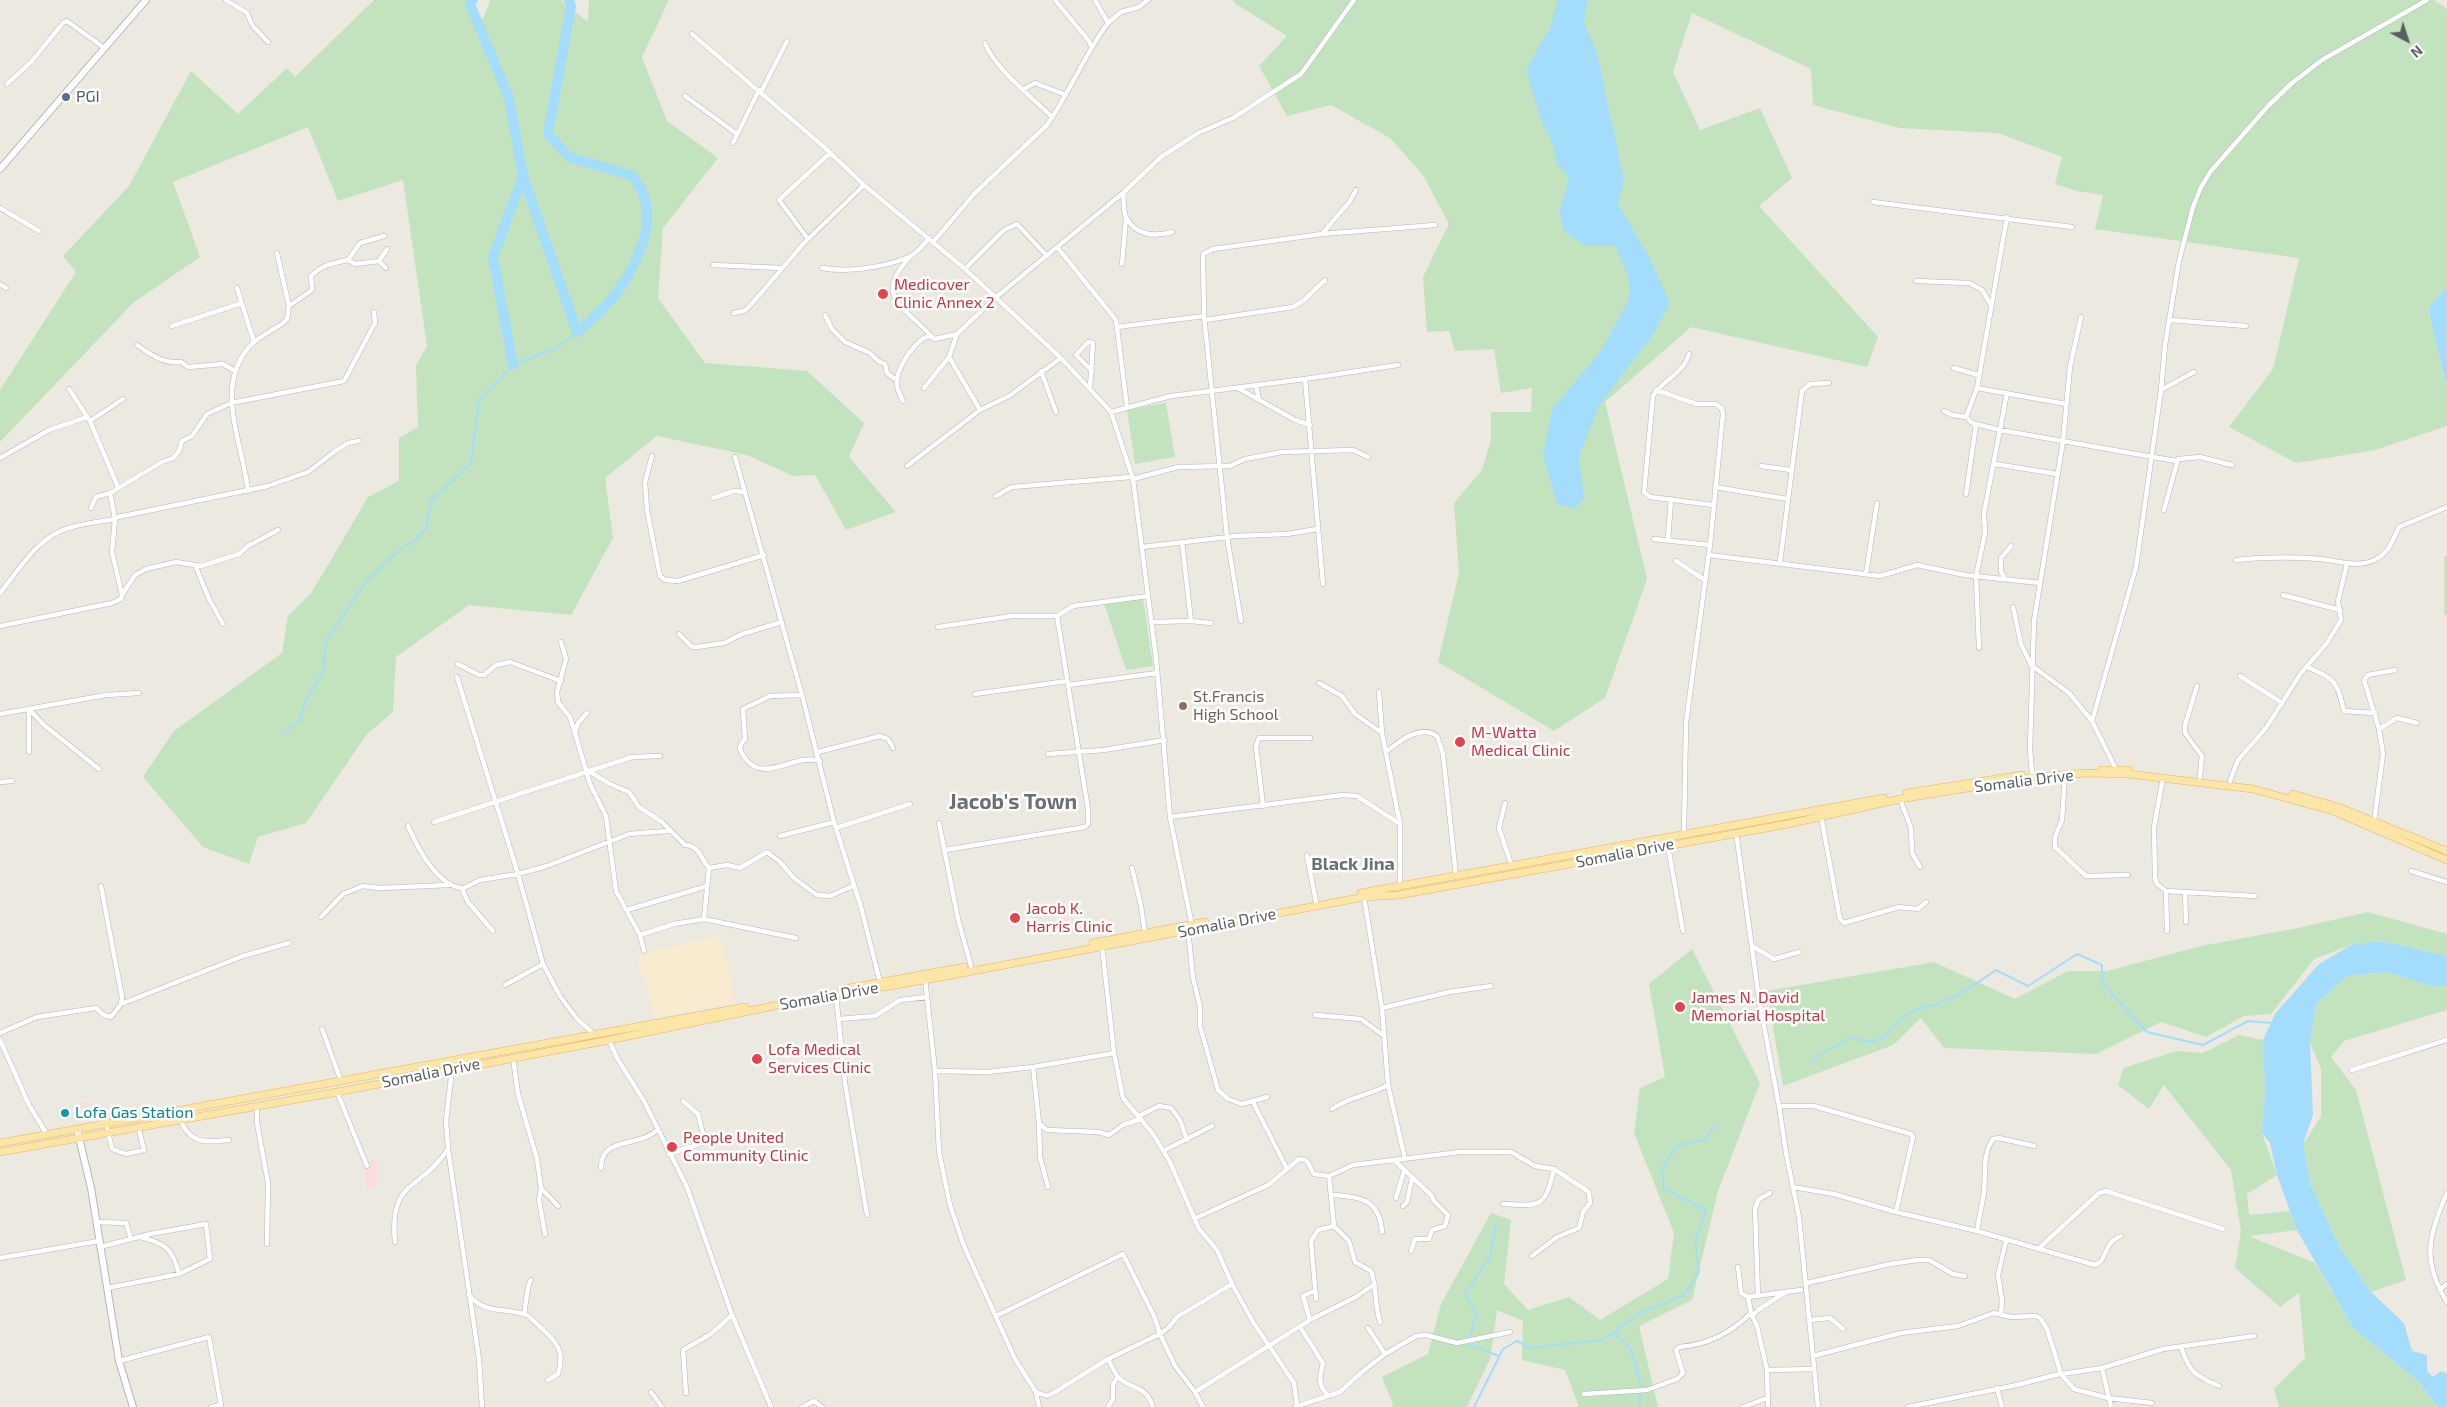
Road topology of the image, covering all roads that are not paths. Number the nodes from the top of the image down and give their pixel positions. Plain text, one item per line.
1 (146, 0) edge
2 (226, 0) edge
3 (1055, 0) edge
4 (1095, 0) edge
5 (1148, 0) edge
6 (1354, 0) edge
7 (2427, 0) edge
8 (1108, 23) junction
9 (692, 34) dead end
10 (787, 41) dead end
11 (268, 42) dead end
12 (985, 43) dead end
13 (1091, 46) junction
14 (103, 47) junction
15 (7, 84) dead end
16 (1024, 89) junction
17 (760, 91) junction
18 (685, 96) dead end
19 (1066, 96) junction
20 (1052, 117) junction
21 (737, 134) junction
22 (733, 143) dead end
23 (830, 153) junction
24 (0, 169) edge
25 (864, 184) junction
26 (1356, 190) dead end
27 (1123, 193) junction
28 (1873, 202) dead end
29 (0, 208) edge
30 (2007, 217) junction
31 (1126, 218) junction
32 (1435, 225) dead end
33 (2072, 227) dead end
34 (39, 231) dead end
35 (1172, 232) dead end
36 (1322, 234) junction
37 (384, 236) dead end
38 (929, 238) junction
39 (808, 239) junction
40 (934, 241) junction
41 (1058, 247) junction
42 (387, 248) dead end
43 (277, 253) dead end
44 (910, 256) junction
45 (1047, 256) junction
46 (348, 260) junction
47 (379, 261) junction
48 (1122, 264) dead end
49 (713, 265) dead end
50 (386, 268) dead end
51 (782, 268) junction
52 (822, 268) dead end
53 (965, 269) junction
54 (1325, 280) dead end
55 (1916, 281) dead end
56 (0, 284) edge
57 (6, 288) dead end
58 (237, 288) dead end
59 (995, 298) junction
60 (242, 304) junction
61 (289, 306) junction
62 (1992, 306) junction
63 (374, 312) dead end
64 (734, 313) dead end
65 (826, 315) dead end
66 (2081, 317) dead end
67 (1204, 318) junction
68 (2170, 320) junction
69 (172, 326) dead end
70 (2246, 326) dead end
71 (1117, 327) junction
72 (957, 334) junction
73 (935, 340) junction
74 (254, 342) junction
75 (137, 344) dead end
76 (1689, 354) dead end
77 (949, 357) junction
78 (1061, 358) junction
79 (1398, 365) dead end
80 (1954, 368) dead end
81 (234, 371) junction
82 (1092, 371) junction
83 (1042, 372) junction
84 (2194, 372) dead end
85 (1978, 375) junction
86 (1305, 379) junction
87 (896, 380) junction
88 (1829, 383) dead end
89 (1256, 386) junction
90 (1090, 387) junction
91 (924, 388) dead end
92 (1237, 388) junction
93 (1977, 388) junction
94 (69, 389) dead end
95 (1213, 390) junction
96 (1656, 390) junction
97 (2161, 390) junction
98 (2007, 393) junction
99 (123, 400) dead end
100 (1259, 400) junction
101 (904, 401) dead end
102 (231, 403) junction
103 (2066, 404) junction
104 (1127, 407) junction
105 (980, 410) junction
106 (1944, 411) dead end
107 (1056, 412) dead end
108 (1111, 412) junction
109 (1966, 417) junction
110 (89, 419) junction
111 (1976, 424) junction
112 (1310, 425) junction
113 (2000, 430) junction
114 (359, 441) dead end
115 (2063, 441) junction
116 (1311, 450) junction
117 (652, 456) dead end
118 (2151, 456) junction
119 (735, 457) dead end
120 (1368, 457) dead end
121 (0, 458) edge
122 (2176, 461) junction
123 (1995, 464) junction
124 (2232, 465) dead end
125 (907, 466) dead end
126 (1761, 466) dead end
127 (1221, 467) junction
128 (1791, 470) junction
129 (2057, 474) junction
130 (1132, 478) junction
131 (118, 487) junction
132 (1715, 487) junction
133 (248, 491) junction
134 (110, 492) junction
135 (744, 492) junction
136 (1966, 494) dead end
137 (996, 496) dead end
138 (713, 498) dead end
139 (1671, 499) junction
140 (1787, 499) junction
141 (1877, 503) dead end
142 (1713, 505) junction
143 (2447, 507) edge
144 (91, 508) dead end
145 (2164, 510) dead end
146 (115, 519) junction
147 (1317, 529) junction
148 (278, 530) dead end
149 (1227, 537) junction
150 (1654, 539) dead end
151 (1668, 540) junction
152 (1182, 542) junction
153 (1710, 545) junction
154 (2010, 546) dead end
155 (1142, 547) junction
156 (764, 555) junction
157 (1709, 555) junction
158 (1676, 560) dead end
159 (2236, 560) dead end
160 (1780, 562) junction
161 (2347, 564) junction
162 (196, 567) junction
163 (1866, 574) junction
164 (1976, 576) junction
165 (2005, 579) junction
166 (1705, 580) junction
167 (2040, 583) junction
168 (1323, 584) dead end
169 (0, 593) edge
170 (122, 595) junction
171 (1148, 596) junction
172 (2283, 596) dead end
173 (2013, 607) dead end
174 (2340, 610) junction
175 (1057, 616) junction
176 (1191, 621) junction
177 (1242, 621) dead end
178 (782, 622) junction
179 (1152, 622) junction
180 (1211, 623) dead end
181 (223, 624) dead end
182 (0, 626) edge
183 (938, 627) dead end
184 (679, 634) dead end
185 (561, 642) dead end
186 (1979, 648) dead end
187 (458, 664) dead end
188 (2032, 665) junction
189 (2307, 667) junction
190 (2395, 670) dead end
191 (1158, 673) junction
192 (2240, 676) dead end
193 (457, 677) dead end
194 (561, 681) junction
195 (1068, 683) junction
196 (1319, 683) dead end
197 (2197, 686) dead end
198 (1379, 692) dead end
199 (138, 693) dead end
200 (975, 694) dead end
201 (802, 695) junction
202 (2282, 703) junction
203 (30, 709) junction
204 (587, 713) dead end
205 (2375, 713) junction
206 (0, 714) edge
207 (2092, 721) junction
208 (2417, 723) dead end
209 (2379, 729) junction
210 (575, 733) junction
211 (1382, 733) junction
212 (1310, 738) dead end
213 (1165, 740) junction
214 (893, 748) dead end
215 (1079, 751) junction
216 (1387, 751) junction
217 (29, 752) dead end
218 (818, 752) junction
219 (1048, 754) dead end
220 (660, 756) dead end
221 (820, 761) junction
222 (99, 768) dead end
223 (587, 770) junction
224 (2117, 772) junction
225 (2032, 774) junction
226 (2065, 775) junction
227 (2200, 777) junction
228 (2163, 778) junction
229 (12, 781) dead end
230 (2230, 781) junction
231 (0, 782) edge
232 (1900, 799) junction
233 (496, 803) junction
234 (1505, 803) dead end
235 (910, 804) dead end
236 (1263, 806) junction
237 (1820, 815) junction
238 (1170, 817) junction
239 (434, 822) dead end
240 (834, 822) junction
241 (2374, 822) junction
242 (939, 823) dead end
243 (1400, 824) junction
244 (408, 826) dead end
245 (836, 828) junction
246 (1736, 829) junction
247 (668, 831) junction
248 (1684, 835) junction
249 (780, 836) dead end
250 (609, 840) junction
251 (1668, 846) junction
252 (945, 850) junction
253 (2447, 851) edge
254 (1307, 855) dead end
255 (2447, 860) edge
256 (1512, 866) junction
257 (1920, 867) dead end
258 (709, 868) junction
259 (1132, 868) dead end
260 (2411, 871) dead end
261 (518, 874) junction
262 (2128, 875) dead end
263 (1456, 876) junction
264 (2447, 882) edge
265 (449, 885) junction
266 (101, 886) dead end
267 (708, 886) junction
268 (853, 886) junction
269 (1400, 886) junction
270 (462, 889) junction
271 (2166, 891) junction
272 (2185, 893) junction
273 (2255, 896) dead end
274 (1364, 897) junction
275 (1316, 902) junction
276 (1926, 902) dead end
277 (628, 910) junction
278 (320, 917) dead end
279 (704, 919) junction
280 (2186, 922) dead end
281 (1191, 928) junction
282 (1683, 931) dead end
283 (2167, 931) dead end
284 (493, 932) dead end
285 (1145, 933) junction
286 (640, 935) junction
287 (796, 938) dead end
288 (289, 943) dead end
289 (1102, 946) junction
290 (1752, 946) junction
291 (644, 951) dead end
292 (1799, 952) dead end
293 (543, 964) junction
294 (971, 966) junction
295 (924, 977) junction
296 (880, 982) junction
297 (506, 985) dead end
298 (1491, 986) dead end
299 (836, 995) junction
300 (927, 996) junction
301 (121, 1004) junction
302 (1382, 1008) junction
303 (1315, 1015) dead end
304 (839, 1019) junction
305 (322, 1029) dead end
306 (0, 1033) edge
307 (596, 1036) junction
308 (1384, 1036) junction
309 (0, 1040) edge
310 (609, 1040) junction
311 (2447, 1040) edge
312 (1114, 1053) junction
313 (513, 1058) junction
314 (1033, 1067) junction
315 (452, 1070) junction
316 (2352, 1070) dead end
317 (935, 1071) junction
318 (341, 1082) junction
319 (1388, 1085) junction
320 (338, 1092) junction
321 (1267, 1097) dead end
322 (683, 1101) dead end
323 (1253, 1102) junction
324 (257, 1106) junction
325 (1780, 1106) junction
326 (1332, 1109) dead end
327 (1140, 1118) junction
328 (180, 1119) junction
329 (1039, 1123) junction
330 (106, 1124) junction
331 (138, 1126) junction
332 (1212, 1126) dead end
333 (658, 1129) junction
334 (77, 1130) junction
335 (107, 1132) junction
336 (46, 1134) junction
337 (79, 1138) junction
338 (229, 1140) dead end
339 (1187, 1140) junction
340 (0, 1143) edge
341 (2034, 1146) dead end
342 (448, 1149) junction
343 (1163, 1151) junction
344 (0, 1152) edge
345 (670, 1154) junction
346 (1405, 1159) junction
347 (1395, 1161) junction
348 (367, 1166) dead end
349 (601, 1168) dead end
350 (1287, 1169) junction
351 (1554, 1169) junction
352 (1404, 1171) junction
353 (1328, 1176) junction
354 (1412, 1178) junction
355 (1048, 1187) dead end
356 (1794, 1187) junction
357 (541, 1188) junction
358 (1770, 1193) dead end
359 (2447, 1193) edge
360 (1331, 1195) junction
361 (1396, 1198) dead end
362 (1503, 1204) dead end
363 (558, 1206) dead end
364 (1403, 1206) dead end
365 (1896, 1212) junction
366 (867, 1215) dead end
367 (1196, 1218) junction
368 (97, 1222) junction
369 (1334, 1226) junction
370 (2223, 1229) dead end
371 (1977, 1231) junction
372 (1382, 1232) dead end
373 (545, 1234) dead end
374 (139, 1236) junction
375 (2121, 1236) dead end
376 (130, 1239) junction
377 (2006, 1241) junction
378 (394, 1242) dead end
379 (100, 1244) junction
380 (267, 1244) dead end
381 (2038, 1249) junction
382 (1410, 1251) dead end
383 (1532, 1256) dead end
384 (0, 1258) edge
385 (1738, 1267) dead end
386 (179, 1274) junction
387 (1965, 1276) dead end
388 (531, 1280) dead end
389 (1807, 1283) junction
390 (1232, 1284) junction
391 (1375, 1284) junction
392 (2447, 1284) edge
393 (107, 1288) junction
394 (2440, 1289) junction
395 (1801, 1290) dead end
396 (1314, 1291) junction
397 (1787, 1292) junction
398 (468, 1294) junction
399 (1758, 1296) junction
400 (1748, 1297) junction
401 (1316, 1299) dead end
402 (2447, 1302) edge
403 (2001, 1313) junction
404 (524, 1314) junction
405 (1752, 1314) junction
406 (732, 1315) junction
407 (996, 1316) junction
408 (1310, 1320) junction
409 (1810, 1320) junction
410 (1380, 1322) dead end
411 (1300, 1327) junction
412 (1368, 1328) dead end
413 (1843, 1329) dead end
414 (1510, 1332) dead end
415 (1160, 1334) junction
416 (2254, 1336) dead end
417 (1268, 1346) junction
418 (2181, 1347) junction
419 (1385, 1354) junction
420 (1813, 1356) junction
421 (1108, 1359) junction
422 (119, 1361) junction
423 (2102, 1368) junction
424 (1814, 1369) junction
425 (1767, 1370) junction
426 (2061, 1374) junction
427 (1118, 1377) junction
428 (548, 1380) dead end
429 (2218, 1386) dead end
430 (1997, 1388) junction
431 (651, 1392) dead end
432 (1036, 1392) junction
433 (1196, 1392) junction
434 (686, 1394) dead end
435 (1584, 1394) dead end
436 (1329, 1396) junction
437 (1767, 1398) junction
438 (2108, 1398) junction
439 (2152, 1403) dead end
440 (1297, 1406) edge
441 (133, 1407) edge
442 (211, 1407) edge
443 (482, 1407) edge
444 (662, 1407) edge
445 (771, 1407) edge
446 (802, 1407) edge
447 (822, 1407) edge
448 (1039, 1407) edge
449 (1108, 1407) edge
450 (1153, 1407) edge
451 (1203, 1407) edge
452 (1744, 1407) edge
453 (1768, 1407) edge
454 (1818, 1407) edge
455 (1908, 1407) edge
456 (2002, 1407) edge
457 (2110, 1407) edge

1 - 14 street
2 - 11 street
3 - 13 street
4 - 8 street
5 - 8 street
6 - 27 street
7 - 68 street
8 - 13 street
9 - 17 street
10 - 17 street
12 - 16 street
13 - 19 street
14 - 15 street
14 - 24 street
16 - 19 street
16 - 20 street
17 - 21 street
17 - 23 street
18 - 21 street
19 - 20 street
20 - 40 street
21 - 22 street
23 - 25 street
23 - 39 street
25 - 38 street
25 - 39 street
26 - 36 street
27 - 31 street
27 - 41 street
28 - 30 street
29 - 34 street
30 - 33 street
30 - 62 street
31 - 35 street
31 - 48 street
32 - 36 street
36 - 67 street
37 - 46 street
38 - 40 street
38 - 44 street
39 - 51 street
40 - 53 street
41 - 45 street
41 - 71 street
42 - 47 street
43 - 61 street
44 - 52 street
44 - 73 street
45 - 53 street
45 - 59 street
46 - 47 street
46 - 61 street
47 - 50 street
49 - 51 street
51 - 64 street
53 - 59 street
54 - 67 street
55 - 62 street
56 - 57 street
58 - 60 street
59 - 72 street
59 - 78 street
60 - 69 street
60 - 74 street
61 - 74 street
62 - 85 street
63 - 102 street
65 - 87 street
66 - 103 street
67 - 71 street
67 - 95 street
68 - 70 street
68 - 97 street
71 - 104 street
72 - 73 street
72 - 77 street
73 - 87 street
74 - 81 street
75 - 81 street
76 - 96 street
77 - 91 street
77 - 105 street
78 - 83 street
78 - 90 street
79 - 86 street
80 - 85 street
81 - 102 street
82 - 82 street
82 - 90 street
83 - 105 street
83 - 107 street
84 - 97 street
85 - 93 street
86 - 89 street
86 - 112 street
87 - 101 street
88 - 128 street
89 - 92 street
89 - 100 street
90 - 108 street
92 - 95 street
92 - 100 street
93 - 98 street
93 - 109 street
94 - 110 street
95 - 104 street
95 - 127 street
96 - 132 street
96 - 139 street
97 - 118 street
98 - 103 street
98 - 113 street
99 - 110 street
100 - 112 street
102 - 131 street
102 - 133 street
103 - 115 street
104 - 108 street
105 - 125 street
106 - 109 street
108 - 130 street
109 - 111 street
110 - 121 street
110 - 131 street
111 - 113 street
111 - 136 street
112 - 116 street
113 - 115 street
113 - 123 street
114 - 133 street
115 - 118 street
115 - 129 street
116 - 120 street
116 - 127 street
116 - 147 street
117 - 156 street
118 - 122 street
118 - 207 street
119 - 135 street
122 - 124 street
122 - 145 street
123 - 129 street
123 - 164 street
126 - 128 street
127 - 130 street
127 - 149 street
128 - 140 street
129 - 167 street
130 - 137 street
130 - 155 street
131 - 134 street
132 - 140 street
132 - 142 street
133 - 146 street
134 - 144 street
134 - 146 street
135 - 138 street
135 - 156 street
139 - 142 street
139 - 151 street
140 - 160 street
141 - 163 street
142 - 153 street
143 - 161 street
146 - 169 street
146 - 170 street
147 - 149 street
147 - 168 street
148 - 162 street
149 - 152 street
149 - 177 street
150 - 151 street
151 - 153 street
152 - 155 street
152 - 176 street
153 - 157 street
154 - 165 street
155 - 171 street
156 - 178 street
157 - 160 street
157 - 166 street
158 - 166 street
159 - 161 street
160 - 163 street
161 - 174 street
162 - 170 street
162 - 181 street
163 - 164 street
164 - 165 street
164 - 186 street
165 - 167 street
166 - 248 street
167 - 188 street
170 - 182 street
171 - 175 street
171 - 179 street
172 - 174 street
173 - 188 street
174 - 189 street
175 - 183 street
175 - 195 street
176 - 179 street
176 - 180 street
178 - 184 street
178 - 201 street
179 - 191 street
185 - 194 street
187 - 194 street
188 - 207 street
188 - 225 street
189 - 202 street
189 - 205 street
190 - 205 street
191 - 195 street
191 - 213 street
192 - 202 street
193 - 233 street
194 - 210 street
195 - 200 street
195 - 215 street
196 - 211 street
197 - 227 street
198 - 211 street
199 - 203 street
201 - 218 street
201 - 221 street
202 - 230 street
203 - 206 street
203 - 217 street
203 - 222 street
204 - 210 street
205 - 209 street
207 - 224 street
208 - 209 street
209 - 241 street
210 - 223 street
211 - 216 street
212 - 236 street
213 - 215 street
213 - 238 street
214 - 218 street
215 - 219 street
215 - 252 street
216 - 243 street
216 - 263 street
218 - 221 street
220 - 223 street
221 - 240 street
223 - 233 street
223 - 247 street
223 - 250 street
224 - 225 main road, Somalia Drive
224 - 226 main road, Somalia Drive
224 - 227 main road, Somalia Drive
224 - 228 main road, Somalia Drive
225 - 246 main road, Somalia Drive
226 - 232 main road, Somalia Drive
226 - 262 street
227 - 230 main road, Somalia Drive
228 - 255 main road, Somalia Drive
228 - 271 street
229 - 231 street
230 - 241 main road, Somalia Drive
232 - 237 main road, Somalia Drive
232 - 257 street
233 - 239 street
233 - 261 street
234 - 256 street
235 - 245 street
236 - 238 street
236 - 243 street
237 - 246 main road, Somalia Drive
237 - 276 street
238 - 281 street
240 - 245 street
240 - 249 street
241 - 253 main road, Somalia Drive
242 - 252 street
243 - 269 street
244 - 265 street
245 - 268 street
246 - 248 main road, Somalia Drive
246 - 251 main road, Somalia Drive
246 - 290 street
247 - 250 street
247 - 258 street
248 - 256 main road, Somalia Drive
250 - 261 street
250 - 277 street
251 - 274 main road, Somalia Drive
251 - 282 street
252 - 294 street
254 - 275 street
256 - 263 main road, Somalia Drive
258 - 267 street
258 - 268 street
259 - 285 street
260 - 264 street
261 - 270 street
261 - 293 street
263 - 269 main road, Somalia Drive
265 - 270 street
265 - 278 street
266 - 301 street
267 - 277 street
267 - 279 street
268 - 296 street
269 - 275 main road, Somalia Drive
270 - 284 street
271 - 272 street
271 - 283 street
272 - 273 street
272 - 280 street
274 - 281 main road, Somalia Drive
274 - 302 street
275 - 281 main road, Somalia Drive
277 - 286 street
279 - 286 street
279 - 287 street
281 - 285 main road, Somalia Drive
281 - 289 main road, Somalia Drive
281 - 323 street
285 - 294 main road, Somalia Drive
286 - 291 street
288 - 301 street
289 - 295 main road, Somalia Drive
289 - 312 street
290 - 292 street
290 - 325 street
293 - 297 street
293 - 307 street
294 - 295 main road, Somalia Drive
295 - 296 main road, Somalia Drive
295 - 299 main road, Somalia Drive
295 - 300 street
296 - 307 main road, Somalia Drive
298 - 302 street
299 - 304 street
299 - 310 main road, Somalia Drive
300 - 304 street
300 - 317 street
301 - 306 street
302 - 308 street
303 - 308 street
304 - 366 street
305 - 318 street
307 - 318 main road, Somalia Drive
308 - 319 street
309 - 336 street
310 - 313 main road, Somalia Drive
310 - 333 street
311 - 316 street
312 - 314 street
312 - 327 street
313 - 315 main road, Somalia Drive
313 - 357 street
314 - 317 street
314 - 329 street
315 - 320 main road, Somalia Drive
315 - 342 street
317 - 407 street
318 - 330 main road, Somalia Drive
319 - 326 street
319 - 346 street
320 - 324 main road, Somalia Drive
320 - 348 street
321 - 323 street
322 - 345 street
323 - 350 street
324 - 328 main road, Somalia Drive
324 - 380 street
325 - 356 street
325 - 365 street
327 - 329 street
327 - 339 street
327 - 343 street
328 - 331 main road, Somalia Drive
328 - 338 street
329 - 355 street
330 - 334 main road, Somalia Drive
330 - 335 street
331 - 335 main road, Somalia Drive
331 - 335 street
332 - 339 street
333 - 345 street
333 - 349 street
334 - 336 main road, Somalia Drive
334 - 337 street
335 - 337 main road, Somalia Drive
336 - 340 main road, Somalia Drive
337 - 344 main road, Somalia Drive
337 - 368 street
339 - 343 street
341 - 371 street
342 - 378 street
342 - 398 street
343 - 367 street
345 - 406 street
346 - 347 street
346 - 351 street
347 - 352 street
347 - 353 street
350 - 353 street
350 - 367 street
351 - 362 street
351 - 383 street
352 - 354 street
352 - 361 street
353 - 360 street
354 - 364 street
354 - 382 street
356 - 365 street
356 - 389 street
357 - 363 street
357 - 373 street
358 - 399 street
359 - 394 street
360 - 369 street
360 - 372 street
365 - 371 street
367 - 390 street
368 - 376 street
368 - 379 street
369 - 391 street
369 - 396 street
370 - 381 street
371 - 377 street
374 - 376 street
374 - 386 street
374 - 386 street
375 - 381 street
376 - 379 street
377 - 381 street
377 - 403 street
379 - 384 street
379 - 393 street
385 - 400 street
386 - 393 street
387 - 389 street
388 - 404 street
389 - 409 street
390 - 415 street
390 - 417 street
391 - 408 street
391 - 410 street
392 - 394 street
393 - 422 street
394 - 402 street
395 - 397 street
396 - 401 street
396 - 408 street
397 - 399 street
397 - 405 street
398 - 404 street
398 - 443 street
399 - 400 street
400 - 405 street
403 - 420 street
403 - 426 street
404 - 428 street
405 - 425 street
405 - 435 street
406 - 434 street
406 - 445 street
407 - 415 street
407 - 432 street
408 - 411 street
409 - 413 street
409 - 420 street
411 - 417 street
411 - 436 street
412 - 419 street
414 - 419 street
415 - 421 street
415 - 433 street
416 - 418 street
417 - 433 street
417 - 440 street
418 - 423 street
418 - 429 street
419 - 436 street
420 - 424 street
421 - 427 street
421 - 432 street
422 - 441 street
422 - 442 street
423 - 426 street
423 - 438 street
424 - 425 street
424 - 454 street
425 - 437 street
426 - 430 street
426 - 438 street
427 - 449 street
427 - 450 street
430 - 455 street
430 - 456 street
431 - 444 street
432 - 448 street
433 - 451 street
436 - 440 street
437 - 452 street
437 - 453 street
438 - 439 street
438 - 457 street
446 - 447 street

